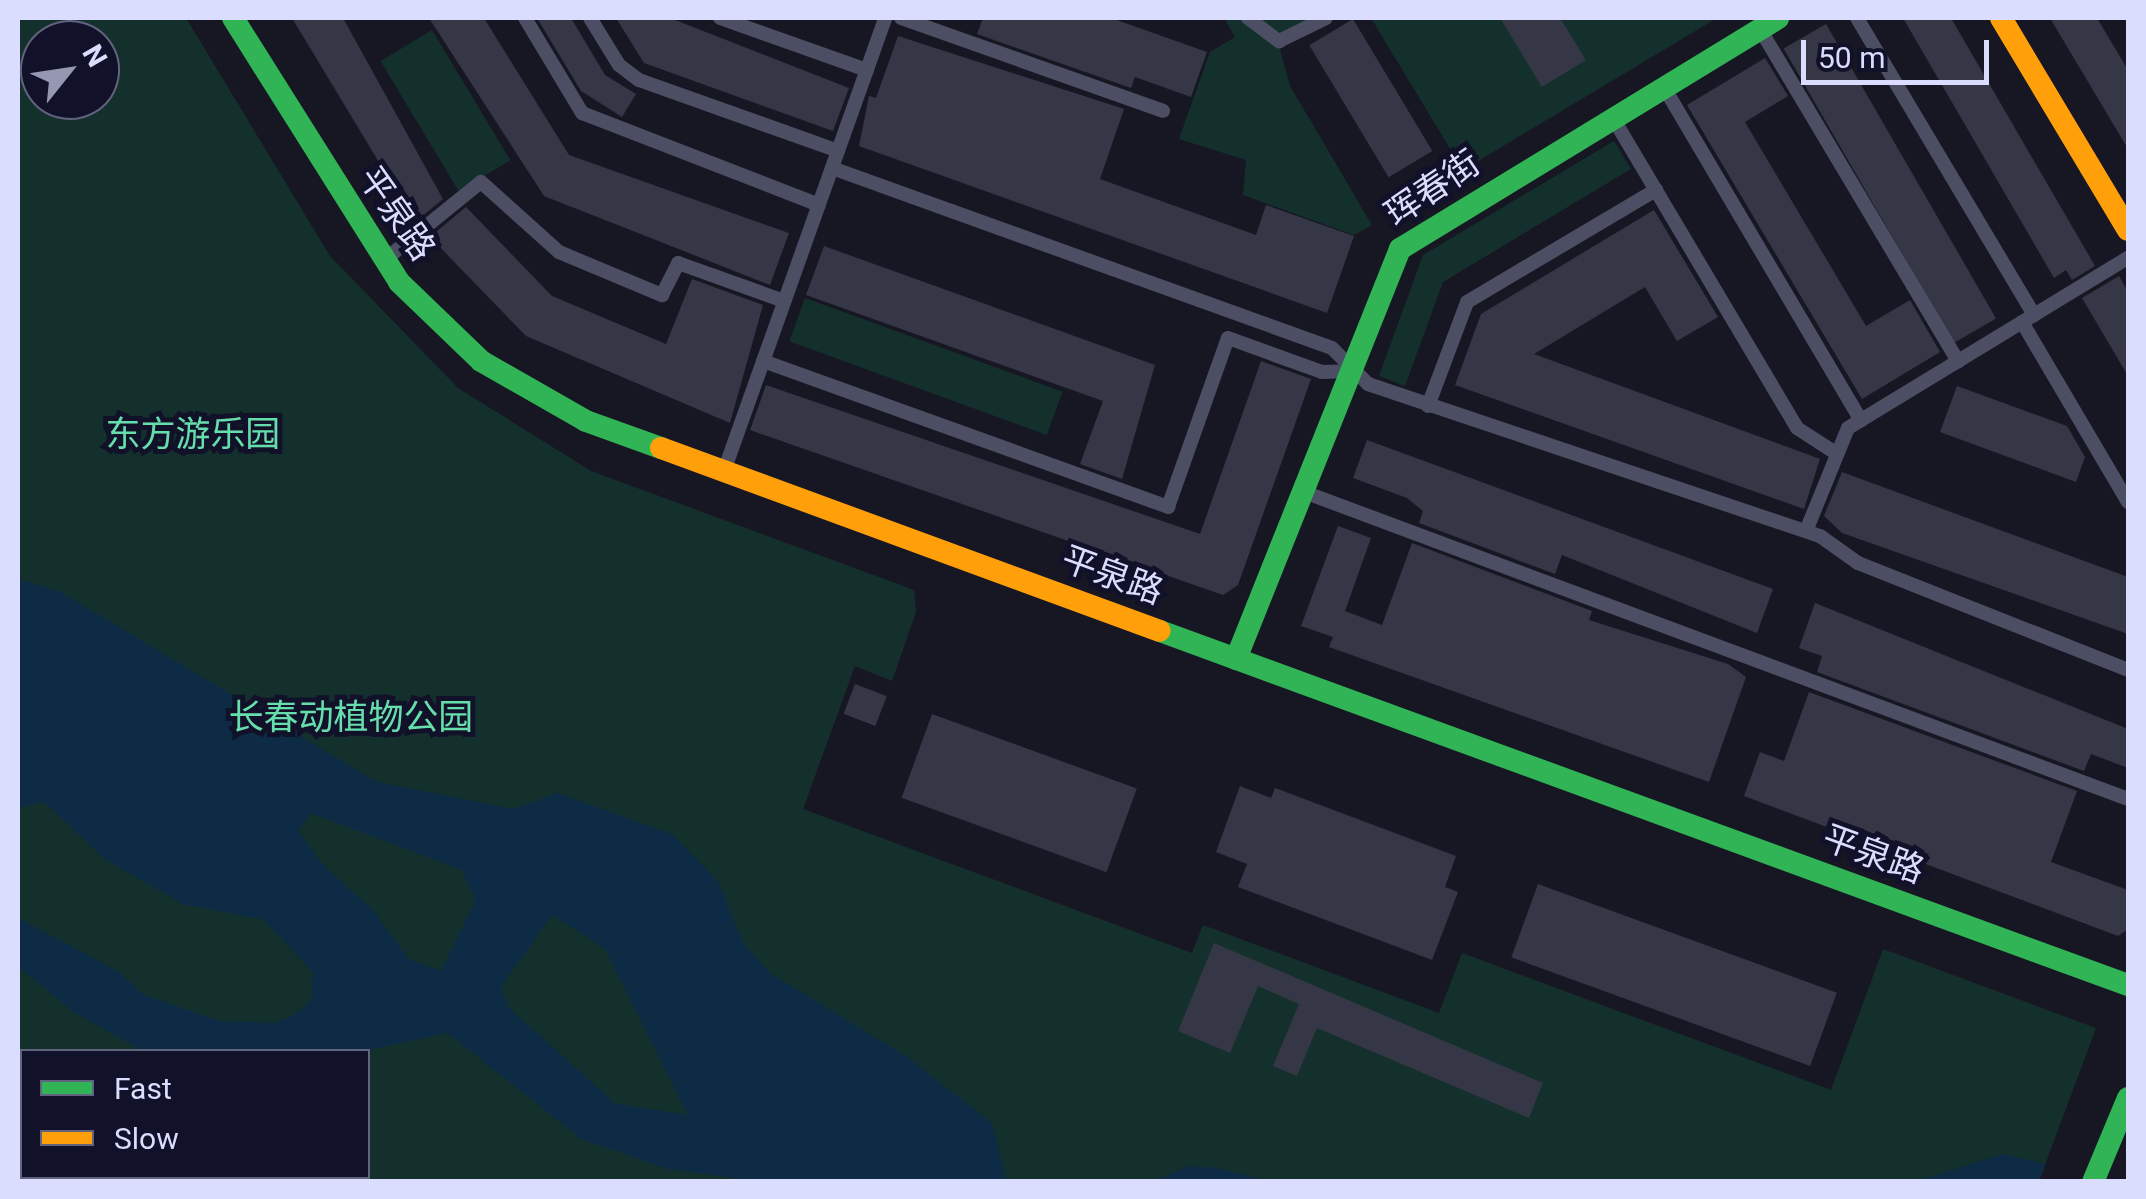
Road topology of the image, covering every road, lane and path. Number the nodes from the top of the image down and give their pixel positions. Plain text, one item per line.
1 (233, 18) edge
2 (525, 18) edge
3 (590, 18) edge
4 (720, 18) edge
5 (885, 18) edge
6 (901, 18) edge
7 (1248, 18) edge
8 (1326, 18) edge
9 (1857, 18) edge
10 (2001, 18) edge
11 (1769, 23) edge
12 (867, 70) junction
13 (1664, 87) junction
14 (1162, 111) dead end
15 (1612, 118) junction
16 (838, 151) junction
17 (832, 168) junction
18 (1656, 190) junction
19 (819, 205) junction
20 (2128, 230) edge
21 (2128, 258) edge
22 (383, 261) junction
23 (784, 301) junction
24 (2028, 319) junction
25 (763, 361) junction
26 (1958, 361) junction
27 (1347, 371) junction
28 (1428, 406) junction
29 (1861, 420) junction
30 (1834, 452) junction
31 (724, 472) junction
32 (1302, 491) junction
33 (2128, 502) edge
34 (1806, 531) junction
35 (1236, 659) junction
36 (2128, 670) edge
37 (2128, 799) edge
38 (2128, 986) edge
39 (2128, 1098) edge
40 (2093, 1182) edge

1 - 22 street, 平泉路
2 - 19 lane
3 - 16 lane
4 - 12 lane
5 - 12 lane
6 - 14 lane
7 - 8 lane
9 - 24 lane
10 - 20 street
11 - 13 street, 珲春街
11 - 26 lane
12 - 16 lane
13 - 15 street, 珲春街
13 - 29 lane
15 - 18 lane
15 - 27 street, 珲春街
16 - 17 lane
17 - 19 lane
17 - 27 lane
18 - 28 lane
18 - 30 lane
19 - 23 lane
21 - 24 lane
22 - 23 lane
22 - 31 street, 平泉路
23 - 25 lane
24 - 26 lane
24 - 33 lane
25 - 27 lane
25 - 31 lane
26 - 29 lane
27 - 28 lane
27 - 32 street, 珲春街
28 - 34 lane
29 - 30 lane
30 - 34 lane
31 - 35 street, 平泉路
32 - 35 street, 珲春街
32 - 37 lane
34 - 36 lane
35 - 38 street, 平泉路
39 - 40 street

